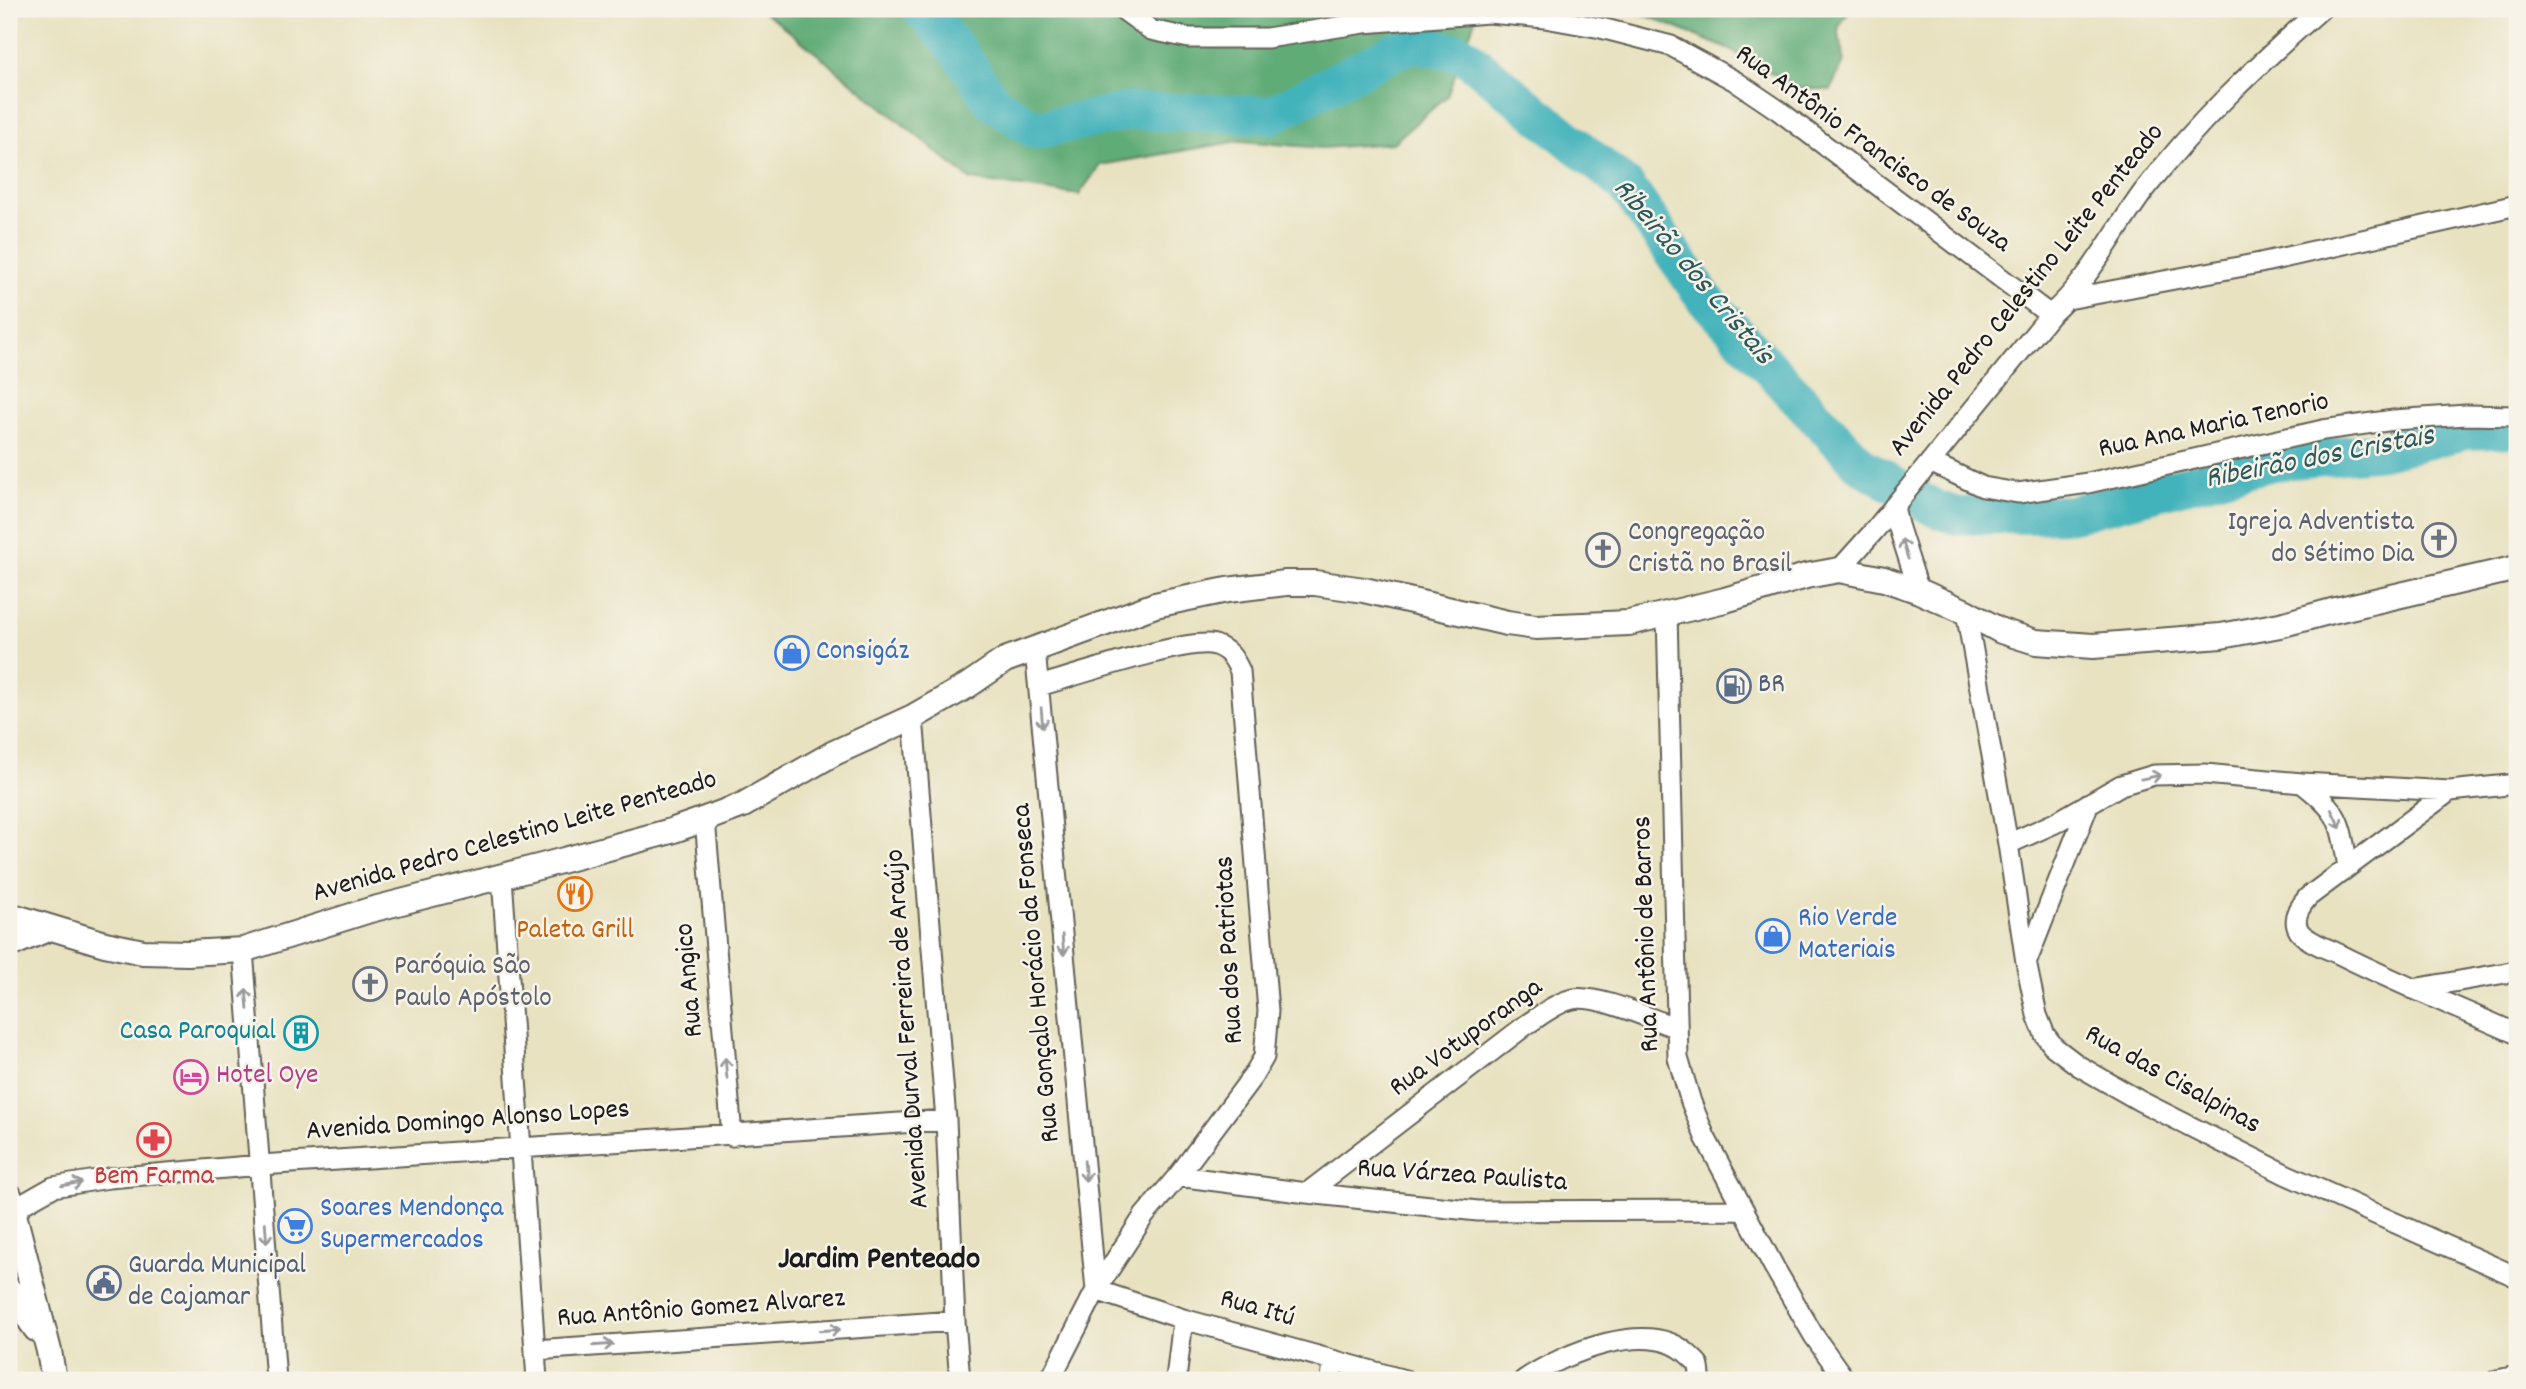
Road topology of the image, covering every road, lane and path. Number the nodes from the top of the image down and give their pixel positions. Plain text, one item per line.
1 (1122, 9) edge
2 (2321, 9) edge
3 (2517, 205) edge
4 (2068, 299) junction
5 (2050, 315) junction
6 (2517, 416) edge
7 (1924, 468) junction
8 (1896, 504) junction
9 (2517, 568) edge
10 (1839, 570) junction
11 (1919, 591) junction
12 (1966, 612) junction
13 (1667, 613) junction
14 (1034, 650) junction
15 (1040, 686) junction
16 (913, 717) junction
17 (2302, 783) junction
18 (2517, 784) edge
19 (2450, 791) junction
20 (2089, 803) junction
21 (705, 819) junction
22 (2008, 844) junction
23 (2348, 867) junction
24 (502, 877) junction
25 (9, 915) edge
26 (50, 928) junction
27 (9, 945) edge
28 (243, 950) junction
29 (2026, 962) junction
30 (2517, 971) edge
31 (2412, 989) junction
32 (1677, 1028) junction
33 (2517, 1034) edge
34 (946, 1120) junction
35 (732, 1136) junction
36 (520, 1149) junction
37 (261, 1165) junction
38 (1178, 1176) junction
39 (1307, 1193) junction
40 (1744, 1210) junction
41 (10, 1211) edge
42 (2517, 1277) edge
43 (9, 1290) edge
44 (1096, 1290) junction
45 (1183, 1319) junction
46 (955, 1321) junction
47 (534, 1349) junction
48 (49, 1351) junction
49 (1332, 1370) edge
50 (2517, 1376) edge
51 (54, 1380) edge
52 (276, 1380) edge
53 (537, 1380) edge
54 (960, 1380) edge
55 (1049, 1380) edge
56 (1176, 1380) edge
57 (1405, 1380) edge
58 (1524, 1380) edge
59 (1700, 1380) edge
60 (1845, 1380) edge
61 (2497, 1380) edge

1 - 5 street, Rua Antônio Francisco de Souza
2 - 4 street, Avenida Pedro Celestino Leite Penteado
3 - 4 street
4 - 5 street, Avenida Pedro Celestino Leite Penteado
5 - 7 street, Avenida Pedro Celestino Leite Penteado
6 - 7 street, Rua Ana Maria Tenorio
7 - 8 street, Avenida Pedro Celestino Leite Penteado
8 - 10 street, Avenida Pedro Celestino Leite Penteado
11 -> 8 street
9 - 12 street
10 - 11 street
10 - 13 street, Avenida Pedro Celestino Leite Penteado
11 - 12 street
12 - 22 street, Rua das Cisalpinas
13 - 14 street, Avenida Pedro Celestino Leite Penteado
13 - 32 street, Rua Antônio de Barros
14 - 15 street, Rua Gonçalo Horácio da Fonseca
14 - 16 street, Avenida Pedro Celestino Leite Penteado
15 - 38 street, Rua dos Patriotas
15 -> 44 street, Rua Gonçalo Horácio da Fonseca
16 - 21 street, Avenida Pedro Celestino Leite Penteado
16 - 34 street, Avenida Durval Ferreira de Araújo
17 - 19 street
20 -> 17 street
17 -> 23 street
18 - 19 street
19 - 23 street
20 - 22 street
20 - 29 street
21 - 24 street, Avenida Pedro Celestino Leite Penteado
35 -> 21 street, Rua Angico
22 - 29 street, Rua das Cisalpinas
23 - 31 street
24 - 28 street, Avenida Pedro Celestino Leite Penteado
24 - 36 street
25 - 26 street, Avenida Pedro Celestino Leite Penteado
26 - 27 street
26 - 28 street, Avenida Pedro Celestino Leite Penteado
37 -> 28 street
29 - 42 street, Rua das Cisalpinas
30 - 31 street
31 - 33 street
32 - 39 street, Rua Votuporanga
32 - 40 street, Rua Antônio de Barros
34 - 35 street, Avenida Domingo Alonso Lopes
34 - 46 street, Avenida Durval Ferreira de Araújo
35 - 36 street, Avenida Domingo Alonso Lopes
36 - 37 street, Avenida Domingo Alonso Lopes
36 - 47 street
41 -> 37 street, Avenida Domingo Alonso Lopes
37 -> 52 street
38 - 39 street, Rua Várzea Paulista
38 - 44 street, Rua dos Patriotas
39 - 40 street, Rua Várzea Paulista
40 - 60 street, Rua Antônio de Barros
41 - 48 street
43 - 48 street
44 - 45 street, Rua Itú
44 - 55 street, Rua dos Patriotas
45 - 49 street, Rua Itú
45 - 56 street
47 -> 46 street, Rua Antônio Gomez Alvarez
46 - 54 street, Avenida Durval Ferreira de Araújo
47 - 53 street
48 - 51 street
49 - 57 street, Rua Itú
50 - 61 street
58 - 59 street

